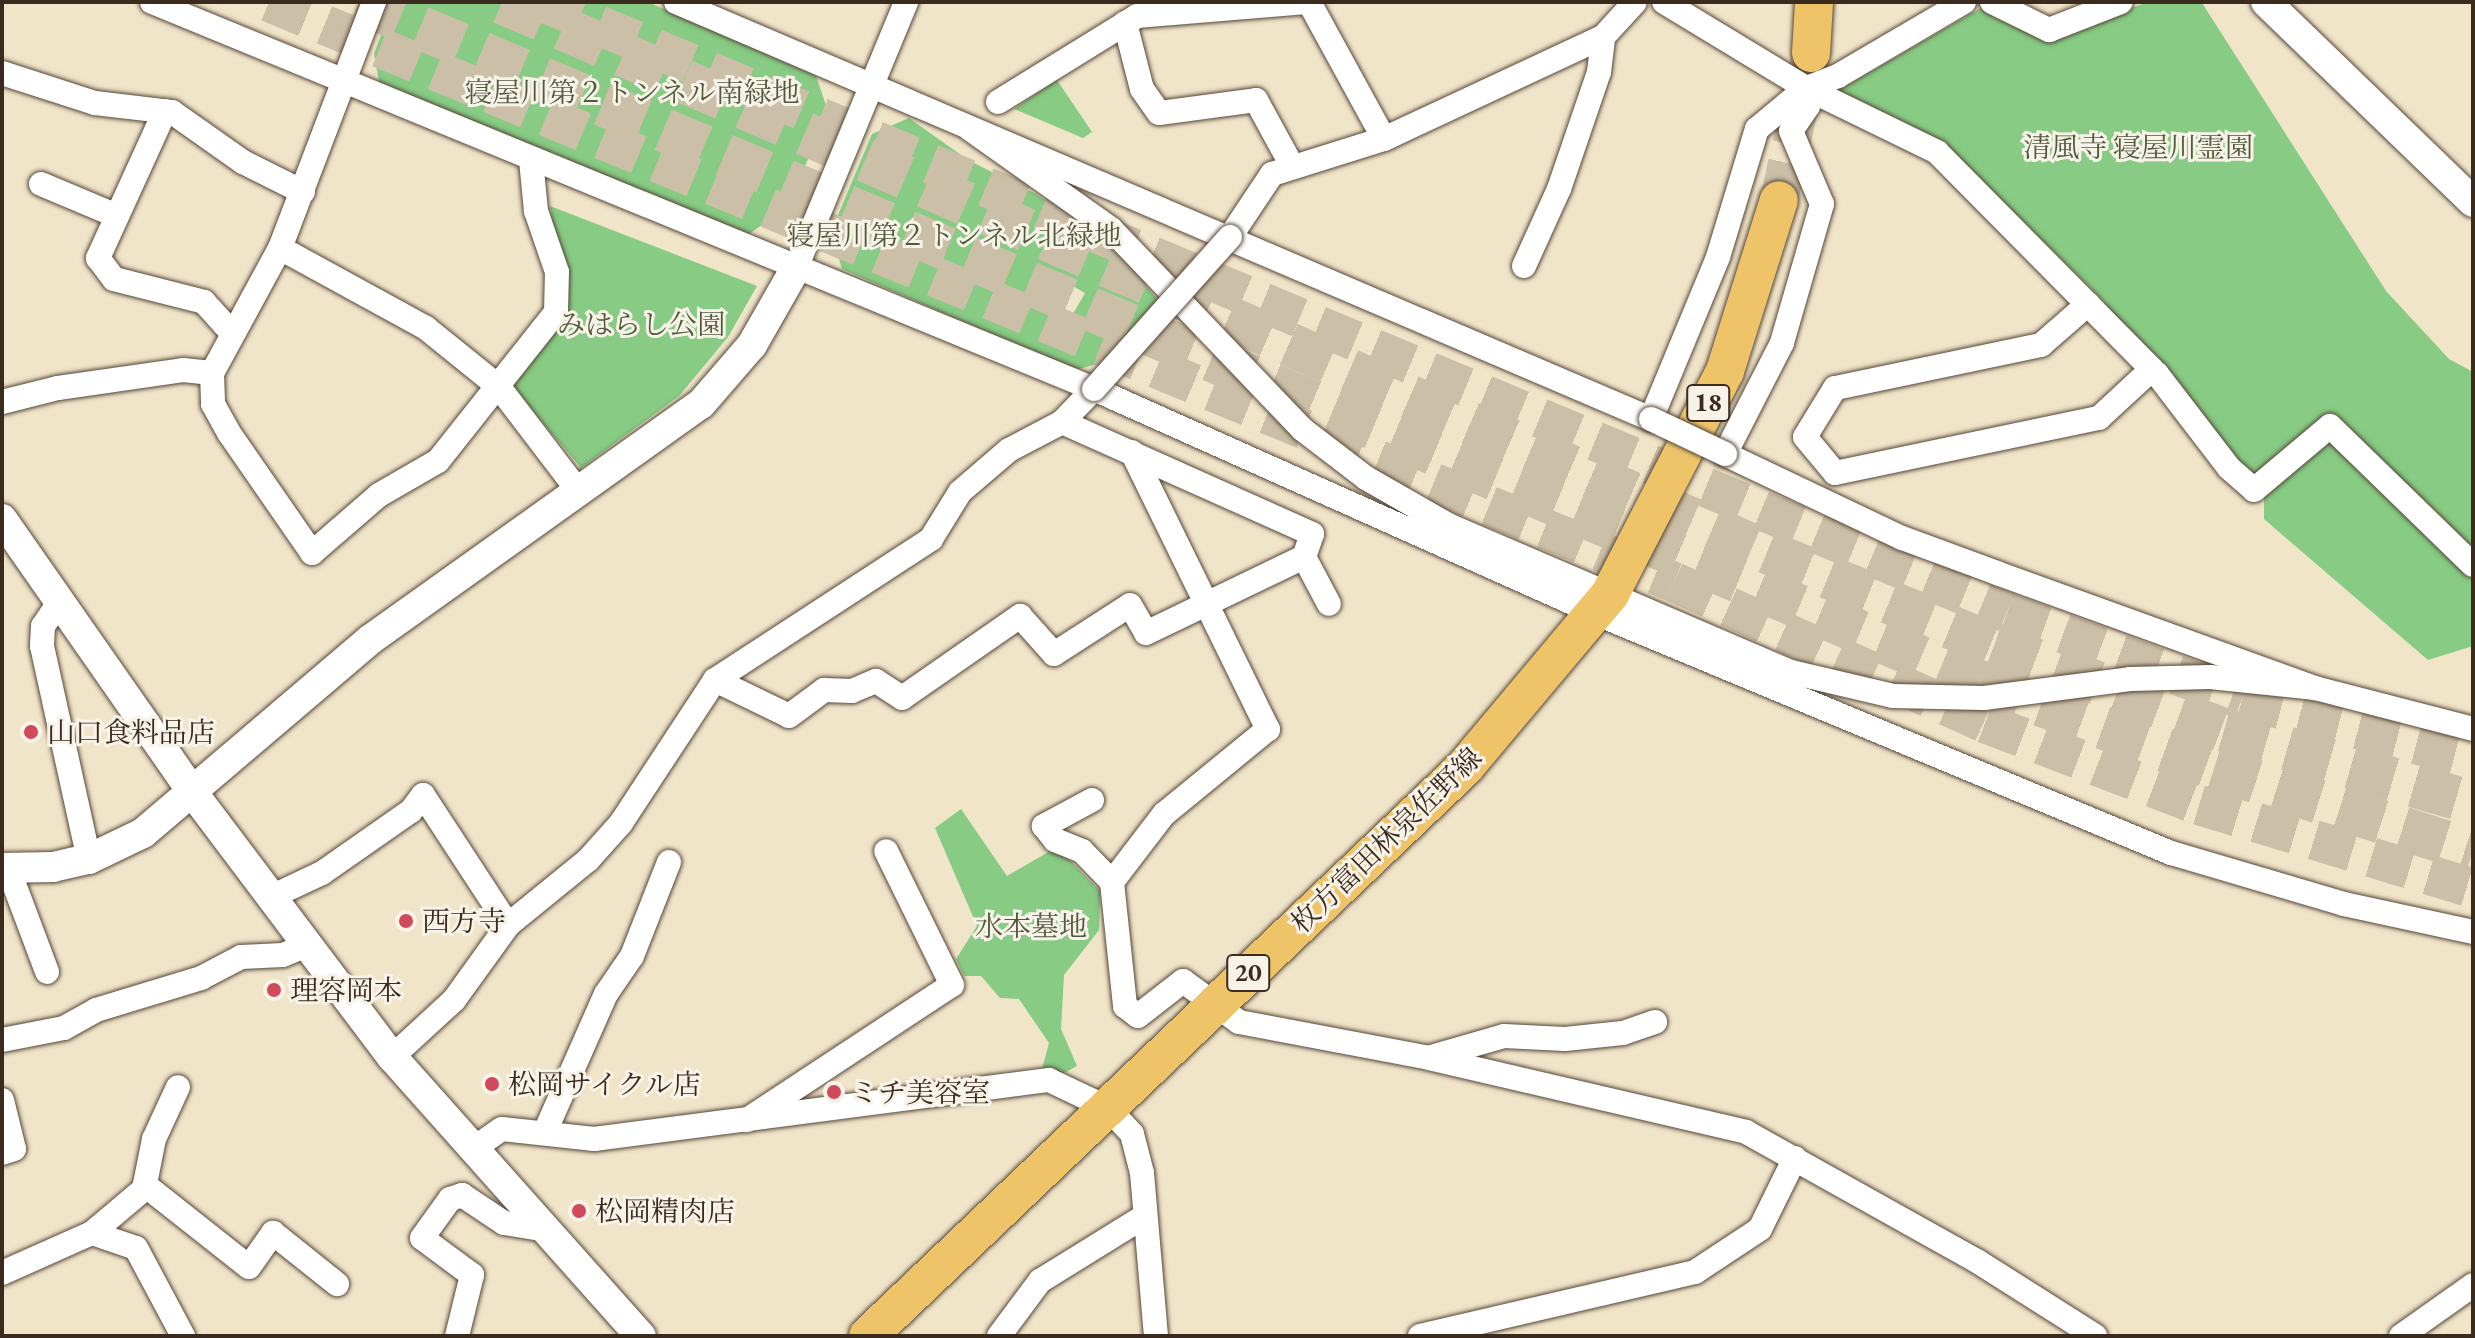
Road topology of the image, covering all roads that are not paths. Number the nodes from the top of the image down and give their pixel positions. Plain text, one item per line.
1 (152, 2) edge
2 (374, 2) edge
3 (676, 2) edge
4 (906, 2) edge
5 (1308, 2) edge
6 (1635, 2) edge
7 (1664, 2) edge
8 (1814, 2) edge
9 (1964, 2) edge
10 (1992, 2) edge
11 (2121, 2) edge
12 (2266, 2) edge
13 (1125, 23) junction
14 (1603, 37) junction
15 (1808, 71) junction
16 (2, 73) edge
17 (868, 82) junction
18 (345, 84) junction
19 (998, 102) dead end
20 (165, 111) junction
21 (970, 129) junction
22 (1384, 139) junction
23 (531, 160) junction
24 (1292, 166) junction
25 (41, 184) dead end
26 (303, 192) junction
27 (1779, 200) tunnel mouth
28 (2473, 202) edge
29 (117, 216) junction
30 (1230, 237) junction
31 (280, 248) junction
32 (1524, 266) dead end
33 (796, 268) junction
34 (2088, 304) junction
35 (233, 334) junction
36 (2152, 369) junction
37 (212, 373) junction
38 (499, 387) junction
39 (1094, 389) junction
40 (3, 398) edge
41 (1651, 419) junction
42 (1062, 422) junction
43 (1132, 452) junction
44 (1725, 454) junction
45 (576, 488) junction
46 (2, 519) edge
47 (1304, 557) junction
48 (2473, 565) edge
49 (60, 601) junction
50 (1206, 602) junction
51 (1602, 603) junction
52 (1329, 604) dead end
53 (715, 680) junction
54 (2315, 688) junction
55 (2473, 729) edge
56 (193, 793) junction
57 (1092, 800) dead end
58 (886, 851) dead end
59 (89, 859) junction
60 (669, 862) dead end
61 (5, 868) edge
62 (1112, 882) junction
63 (271, 897) junction
64 (508, 925) junction
65 (2473, 932) edge
66 (307, 945) junction
67 (47, 972) dead end
68 (1215, 1005) junction
69 (1655, 1022) dead end
70 (2, 1040) edge
71 (392, 1057) junction
72 (1429, 1058) junction
73 (178, 1087) dead end
74 (2, 1100) edge
75 (1108, 1108) junction
76 (742, 1124) junction
77 (545, 1132) junction
78 (473, 1149) junction
79 (2, 1153) edge
80 (1795, 1158) junction
81 (145, 1185) junction
82 (1145, 1216) junction
83 (541, 1229) junction
84 (92, 1233) junction
85 (2, 1273) edge
86 (337, 1284) dead end
87 (2473, 1285) edge
88 (1525, 1326) edge
89 (183, 1336) edge
90 (457, 1336) edge
91 (641, 1336) edge
92 (868, 1336) edge
93 (999, 1336) edge
94 (1156, 1336) edge
95 (1420, 1336) edge
96 (2095, 1336) edge
97 (2401, 1336) edge

1 - 18 street
2 - 18 street
3 - 17 street
4 - 17 street
5 - 13 street
5 - 22 street
6 - 14 street
7 - 15 street
8 - 15 main road
9 - 15 street
10 - 11 street
12 - 28 street
13 - 19 street
13 - 24 street
14 - 22 street
14 - 32 street
15 - 34 street
15 - 41 street
15 - 44 street
16 - 20 street
17 - 21 street
17 - 33 street
18 - 23 street
18 - 26 street
20 - 26 street
20 - 29 street
21 - 30 street
21 - 51 street
22 - 24 street
23 - 33 street
23 - 38 street
24 - 30 street
25 - 29 street
26 - 31 street
27 - 51 main road, 18
29 - 35 street
30 - 39 street, bridge
30 - 41 street
31 - 35 street
31 - 38 street
33 - 39 street
33 - 45 street
34 - 36 street
34 - 36 street
35 - 37 street
36 - 48 street
37 - 38 street
37 - 40 street
38 - 45 street
39 - 42 street
39 - 51 street
41 - 44 street, bridge
42 - 43 street
42 - 53 street
43 - 47 street
43 - 50 street
44 - 54 street
45 - 56 street
46 - 49 street
47 - 50 street
47 - 52 street
49 - 56 street
49 - 59 street
50 - 53 street
50 - 62 street
51 - 54 street
51 - 65 street
51 - 68 main road, 枚方富田林泉佐野線 / 20
53 - 64 street
54 - 55 street
56 - 59 street
56 - 63 street
57 - 62 street
58 - 76 street
59 - 61 street
60 - 77 street
61 - 67 street
62 - 68 street
63 - 64 street
63 - 66 street
64 - 71 street
66 - 70 street
66 - 71 street
68 - 72 street
68 - 75 main road, 枚方富田林泉佐野線 / 20
69 - 72 street
71 - 78 street
72 - 80 street
73 - 81 street
74 - 79 street
75 - 76 street
75 - 82 street
75 - 92 main road, 枚方富田林泉佐野線 / 20
76 - 77 street
77 - 78 street
78 - 83 street
80 - 88 street
80 - 96 street
81 - 84 street
81 - 86 street
82 - 93 street
82 - 94 street
83 - 90 street
83 - 91 street
84 - 85 street
84 - 89 street
87 - 97 street
88 - 95 street

